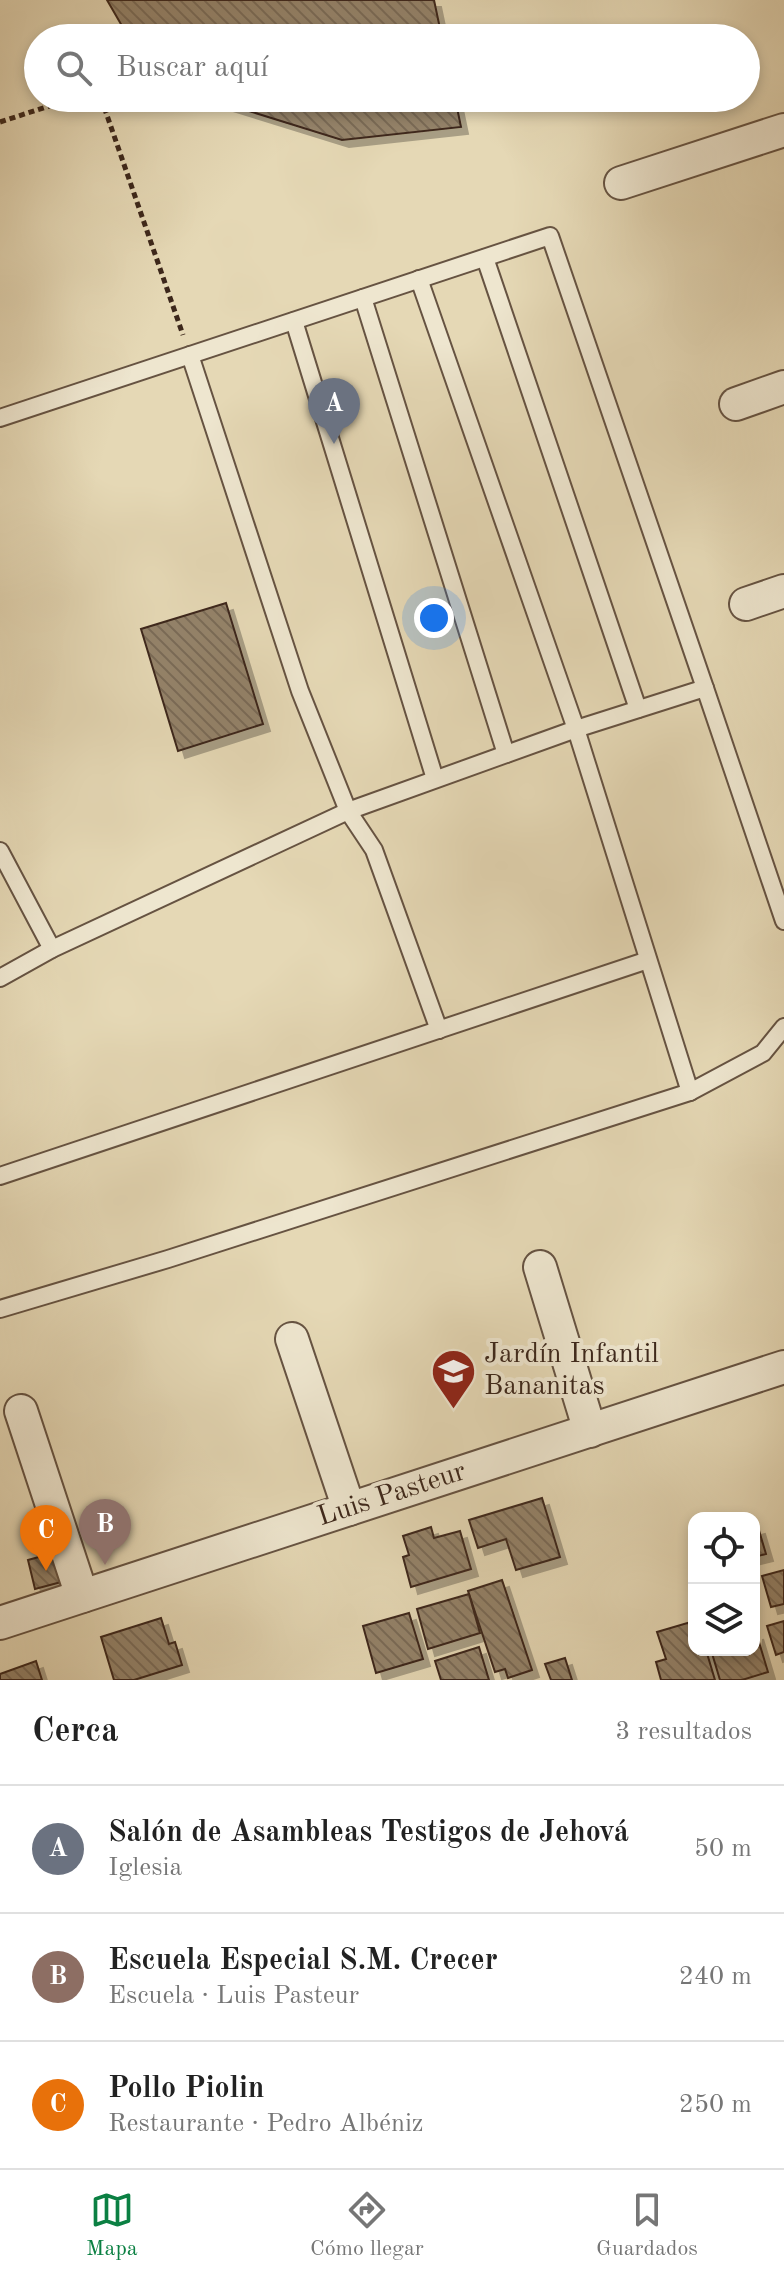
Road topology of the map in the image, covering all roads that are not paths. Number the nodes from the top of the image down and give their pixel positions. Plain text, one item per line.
1 (784, 130) edge
2 (621, 183) dead end
3 (485, 258) junction
4 (419, 279) junction
5 (363, 298) junction
6 (294, 321) junction
7 (190, 355) junction
8 (784, 387) edge
9 (736, 404) dead end
10 (0, 418) edge
11 (784, 591) edge
12 (746, 604) dead end
13 (705, 688) junction
14 (638, 709) junction
15 (576, 729) junction
16 (506, 754) junction
17 (435, 779) junction
18 (348, 811) junction
19 (0, 851) edge
20 (784, 921) edge
21 (52, 949) junction
22 (648, 960) junction
23 (0, 978) edge
24 (784, 1027) edge
25 (439, 1030) junction
26 (690, 1092) junction
27 (0, 1176) edge
28 (540, 1267) dead end
29 (0, 1309) edge
30 (292, 1339) dead end
31 (784, 1367) edge
32 (21, 1411) dead end
33 (590, 1431) junction
34 (349, 1509) junction
35 (82, 1596) junction
36 (0, 1623) edge

1 - 2 street
3 - 4 lane
3 - 13 lane
3 - 14 lane
4 - 5 lane
4 - 15 lane
5 - 6 lane
5 - 16 lane
6 - 7 lane
6 - 17 lane
7 - 10 lane
7 - 18 lane
8 - 9 street
11 - 12 street
13 - 14 lane
13 - 20 lane
14 - 15 lane
15 - 16 lane
15 - 22 lane
16 - 17 lane
17 - 18 lane
18 - 21 lane
18 - 25 lane
19 - 21 lane
21 - 23 lane
22 - 25 lane
22 - 26 lane
24 - 26 lane
25 - 27 lane
26 - 29 lane
28 - 33 street
30 - 34 street
31 - 33 street, Luis Pasteur
32 - 35 street
33 - 34 street, Luis Pasteur
34 - 35 street, Luis Pasteur
35 - 36 street, Luis Pasteur

